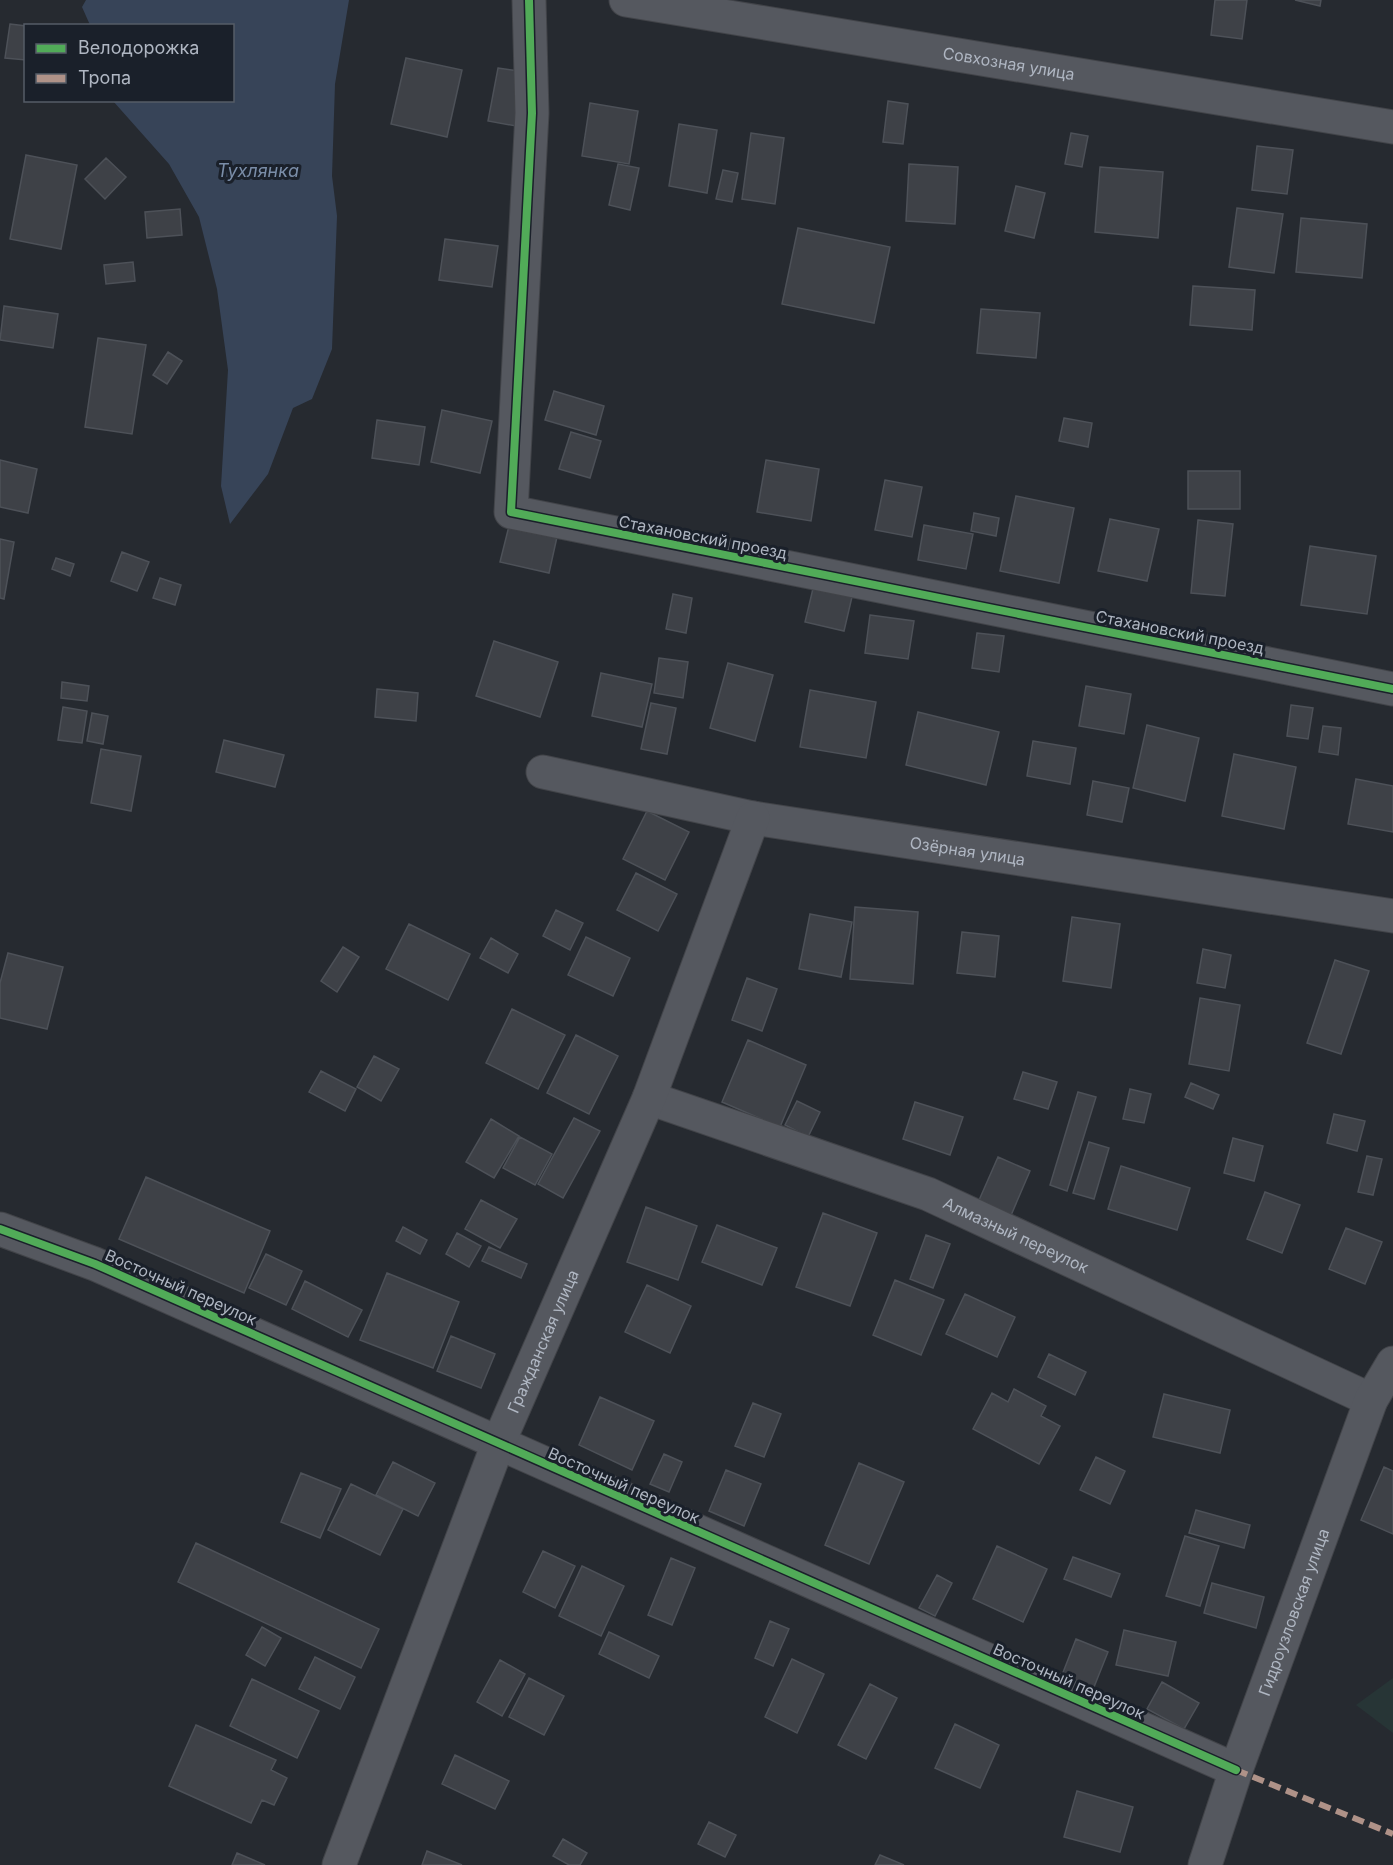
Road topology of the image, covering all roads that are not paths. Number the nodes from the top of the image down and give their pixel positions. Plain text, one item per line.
1 (529, 0) edge
2 (626, 0) edge
3 (1393, 127) edge
4 (1393, 688) edge
5 (543, 772) dead end
6 (753, 818) junction
7 (1393, 916) edge
8 (649, 1098) junction
9 (0, 1229) edge
10 (1393, 1364) edge
11 (1371, 1401) junction
12 (498, 1444) junction
13 (1236, 1770) junction
14 (339, 1865) edge
15 (1205, 1865) edge

1 - 4 street, Стахановский проезд
2 - 3 street, Совхозная улица
5 - 6 street, Озёрная улица
6 - 7 street, Озёрная улица
6 - 8 street, Гражданская улица
8 - 11 street, Алмазный переулок
8 - 12 street, Гражданская улица
9 - 12 street, Восточный переулок
10 - 11 street, Гидроузловская улица
11 - 13 street, Гидроузловская улица
12 - 13 street, Восточный переулок
12 - 14 street, Гражданская улица
13 - 15 street, Гидроузловская улица

